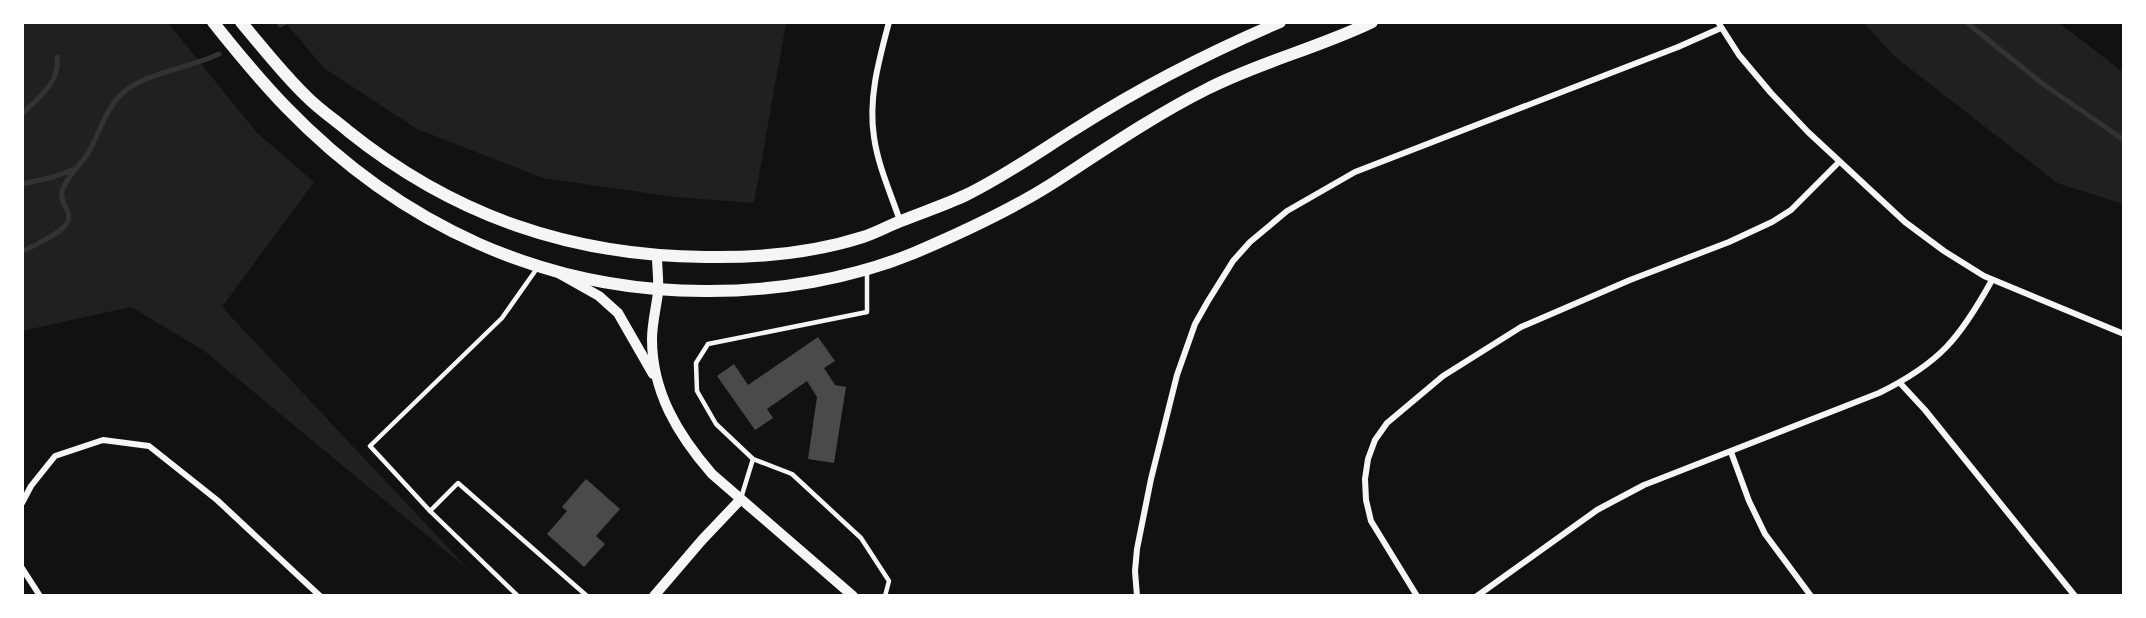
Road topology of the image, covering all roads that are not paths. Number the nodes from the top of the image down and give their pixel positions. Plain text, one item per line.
1 (213, 22) edge
2 (241, 22) edge
3 (889, 22) edge
4 (1280, 22) edge
5 (1372, 22) edge
6 (1719, 25) edge
7 (1839, 162) junction
8 (900, 221) junction
9 (657, 256) junction
10 (538, 267) junction
11 (867, 269) junction
12 (556, 272) junction
13 (1992, 280) junction
14 (658, 290) junction
15 (2124, 334) edge
16 (657, 382) junction
17 (1900, 383) junction
18 (1731, 452) junction
19 (753, 459) junction
20 (740, 500) junction
21 (22, 503) edge
22 (430, 511) junction
23 (22, 568) edge
24 (40, 596) edge
25 (320, 596) edge
26 (518, 596) edge
27 (587, 596) edge
28 (654, 596) edge
29 (853, 596) edge
30 (885, 596) edge
31 (1137, 596) edge
32 (1417, 596) edge
33 (1477, 596) edge
34 (1811, 596) edge
35 (2075, 596) edge

1 - 10 main road
2 - 9 main road
3 - 8 street
4 - 8 main road
5 - 11 main road
6 - 7 street
6 - 31 street
7 - 13 street
7 - 32 street
8 - 9 main road
9 - 14 street
10 - 12 main road
10 - 22 lane
11 - 14 main road
11 - 19 lane
12 - 14 main road
12 - 16 street
13 - 15 street
13 - 17 street
14 - 16 street
16 - 20 street
17 - 18 street
17 - 35 street
18 - 33 street
18 - 34 street
19 - 20 lane
19 - 30 lane
20 - 28 street
20 - 29 street
21 - 25 street
22 - 26 lane
22 - 27 lane
23 - 24 street

